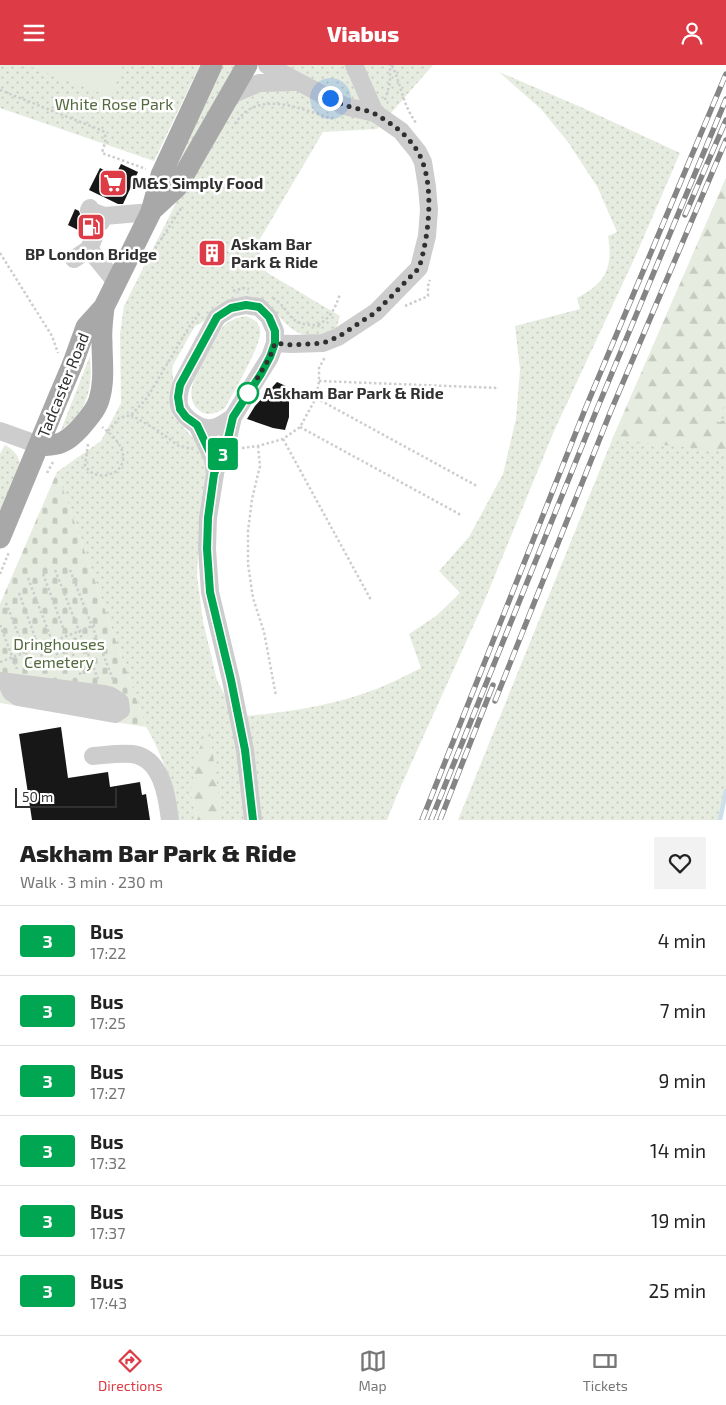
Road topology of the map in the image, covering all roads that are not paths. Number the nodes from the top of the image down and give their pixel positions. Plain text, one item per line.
1 (212, 65) edge
2 (247, 65) edge
3 (267, 65) edge
4 (354, 65) edge
5 (301, 83) junction
6 (229, 96) junction
7 (375, 113) junction
8 (151, 212) junction
9 (96, 226) junction
10 (74, 259) dead end
11 (116, 282) junction
12 (104, 307) junction
13 (275, 343) junction
14 (233, 417) junction
15 (197, 425) junction
16 (0, 431) edge
17 (40, 445) junction
18 (214, 474) junction
19 (5, 544) edge
20 (3, 681) edge
21 (93, 756) dead end
22 (170, 820) edge
23 (253, 820) edge

1 - 8 main road, Tadcaster Road
2 - 6 main road, Tadcaster Road
3 - 5 street
4 - 7 street
5 - 6 street
5 - 7 street
6 - 8 main road, Tadcaster Road
7 - 13 street
8 - 9 street
8 - 11 main road, Tadcaster Road
9 - 10 street
9 - 11 street
11 - 12 main road, Tadcaster Road
12 - 17 main road, Tadcaster Road, bridge
12 - 17 main road, Tadcaster Road
13 - 14 street
13 - 15 street
14 - 15 street
14 - 18 street
15 - 18 street
16 - 17 street
17 - 19 main road
18 - 23 street
20 - 20 street
21 - 22 street

